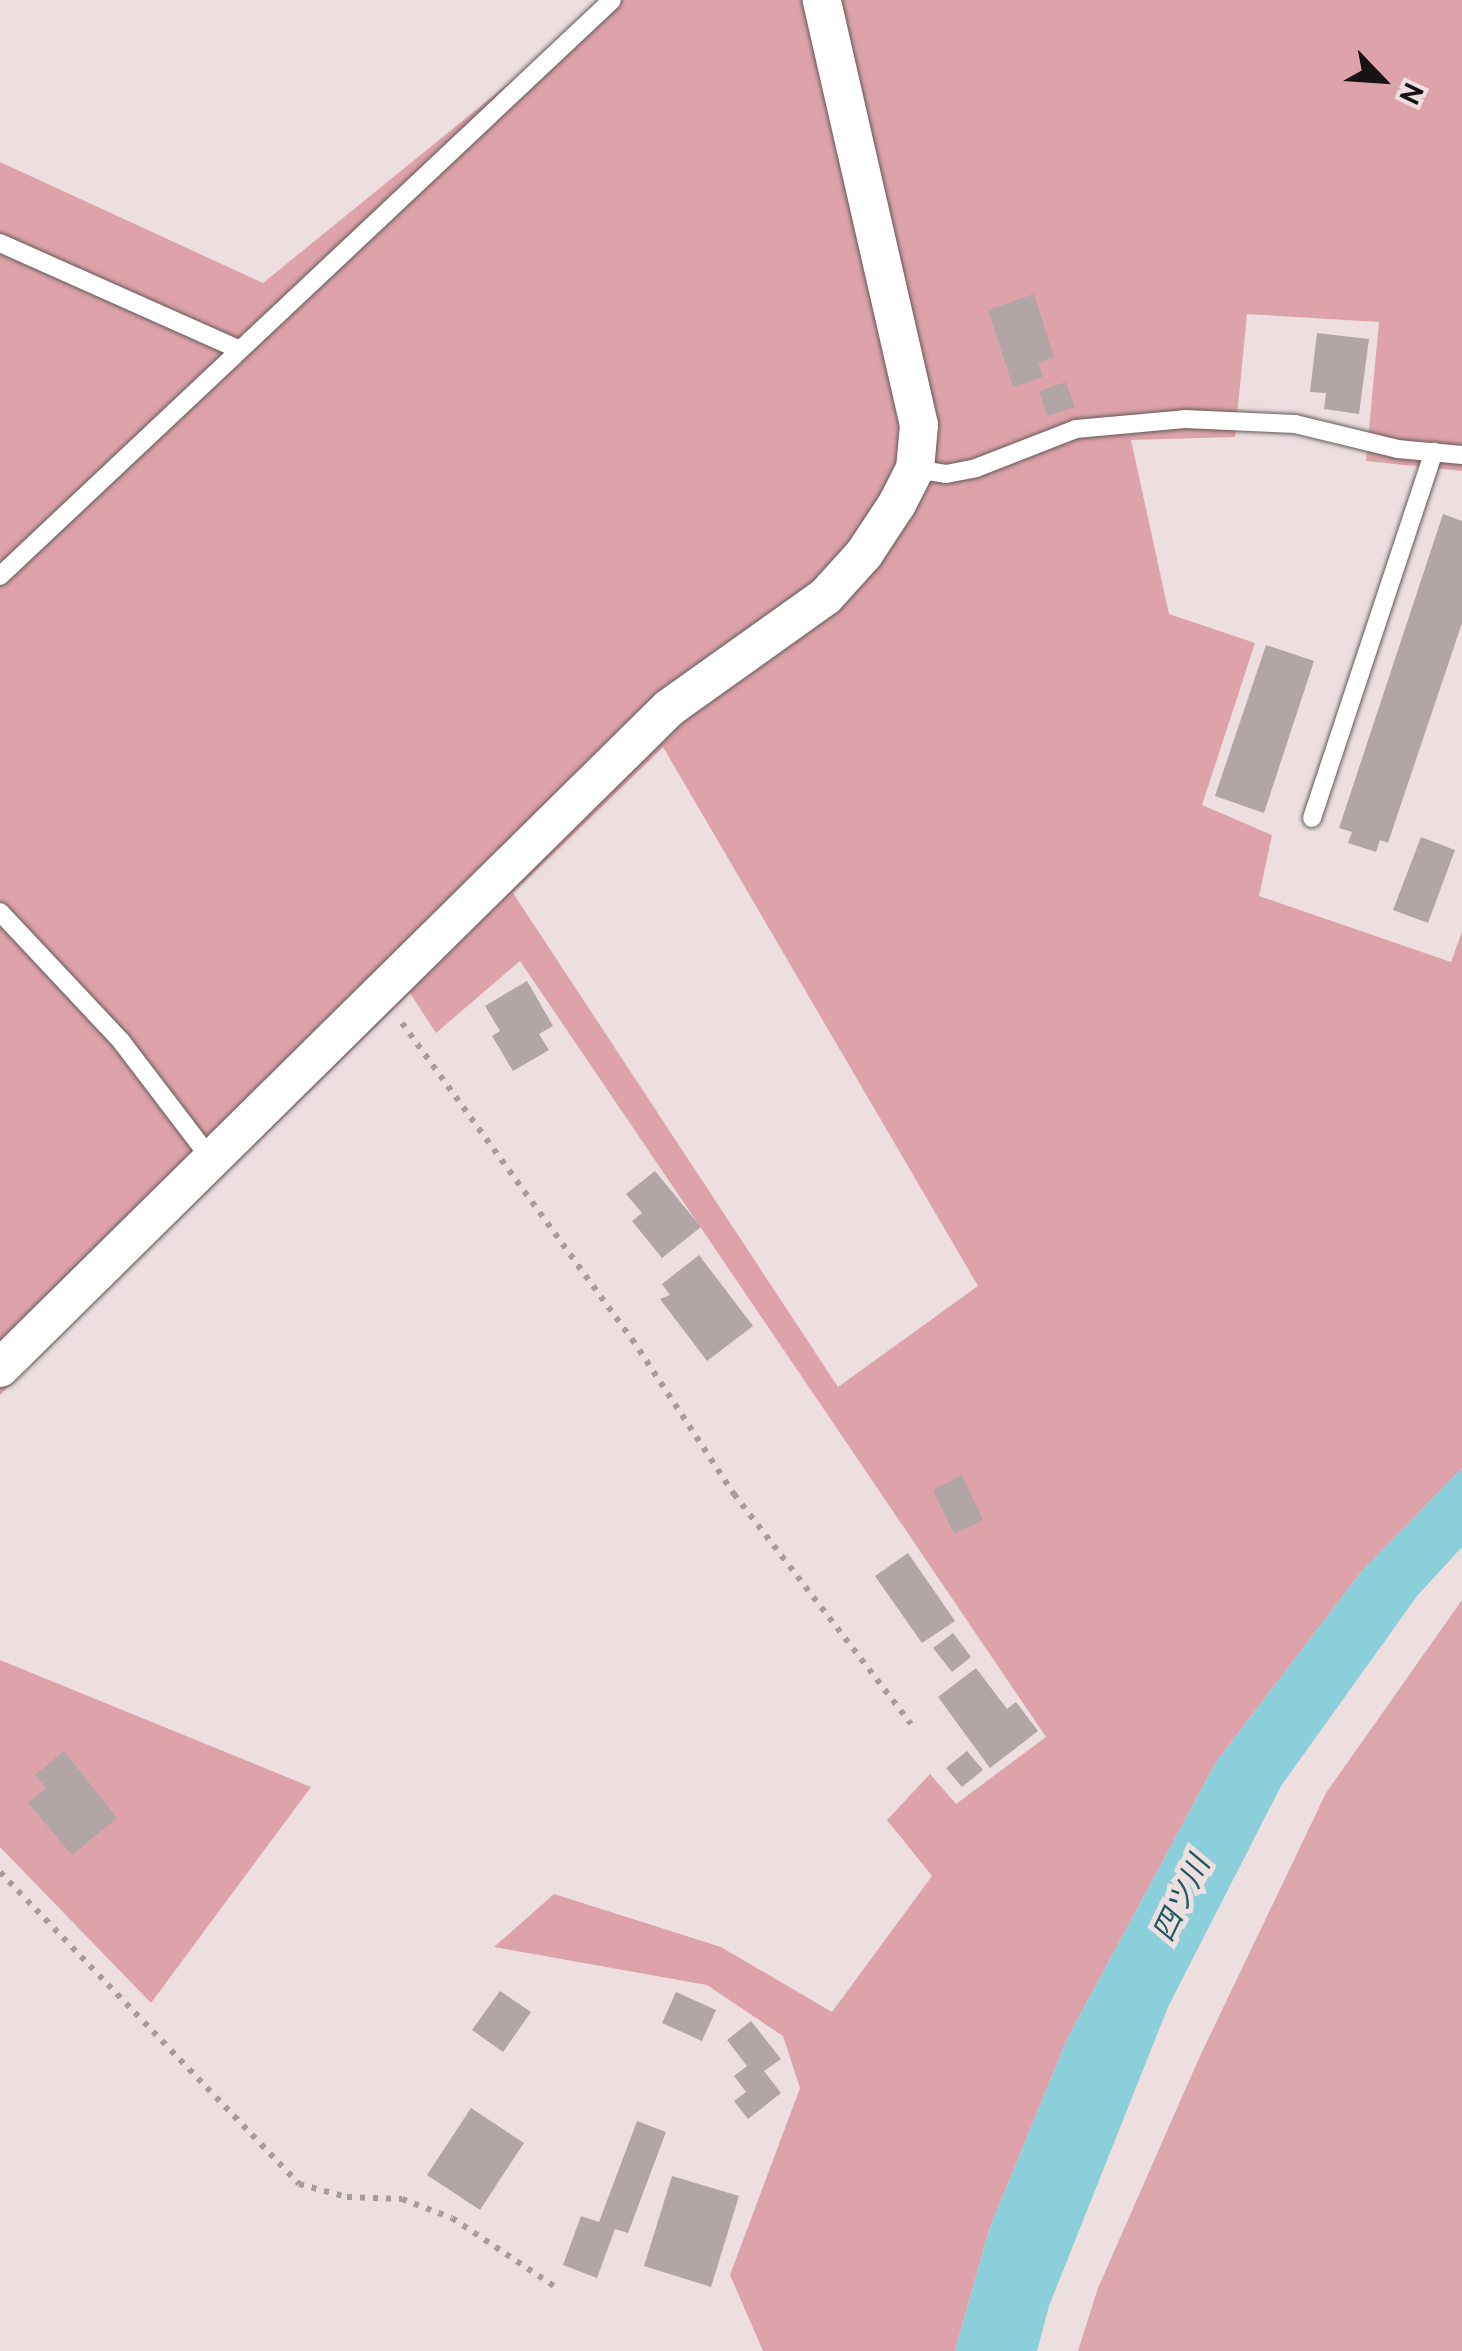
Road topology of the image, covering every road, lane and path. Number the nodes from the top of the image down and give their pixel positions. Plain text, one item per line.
1 (612, 0) edge
2 (822, 0) edge
3 (0, 243) edge
4 (236, 348) junction
5 (1434, 452) junction
6 (1462, 456) edge
7 (915, 468) junction
8 (0, 576) edge
9 (1312, 818) dead end
10 (0, 912) edge
11 (378, 990) junction
12 (210, 1159) junction
13 (0, 1368) edge
14 (911, 1724) dead end
15 (0, 1872) edge
16 (560, 2290) dead end

1 - 4 lane
2 - 7 street
3 - 4 lane
4 - 8 lane
5 - 6 lane
5 - 7 lane
5 - 9 lane
7 - 11 street
10 - 12 lane
11 - 12 street
11 - 14 path
12 - 13 street
15 - 16 path

